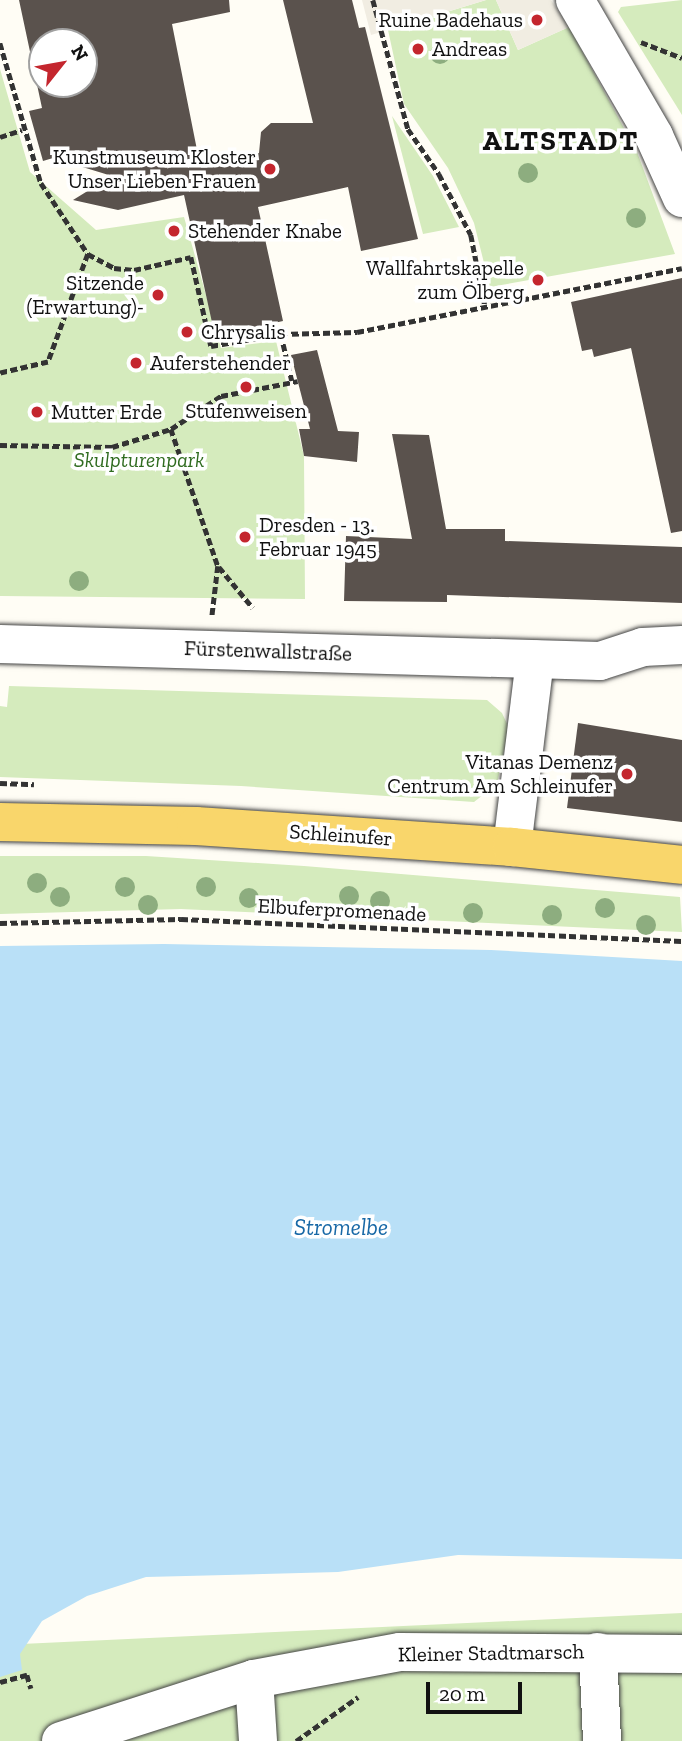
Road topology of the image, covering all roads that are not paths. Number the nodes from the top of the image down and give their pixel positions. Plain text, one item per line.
1 (575, 0) edge
2 (682, 198) edge
3 (0, 644) edge
4 (682, 645) edge
5 (535, 659) junction
6 (0, 822) edge
7 (512, 847) junction
8 (682, 865) edge
9 (598, 1652) junction
10 (682, 1654) edge
11 (254, 1679) junction
12 (61, 1741) edge
13 (258, 1741) edge
14 (602, 1741) edge

1 - 2 street
3 - 5 street, Fürstenwallstraße
4 - 5 street, Fürstenwallstraße
5 - 7 street
6 - 7 main road, Schleinufer
7 - 8 main road, Schleinufer
9 - 10 street, Kleiner Stadtmarsch
9 - 11 street, Kleiner Stadtmarsch
9 - 14 street
11 - 12 street, Kleiner Stadtmarsch
11 - 13 street

